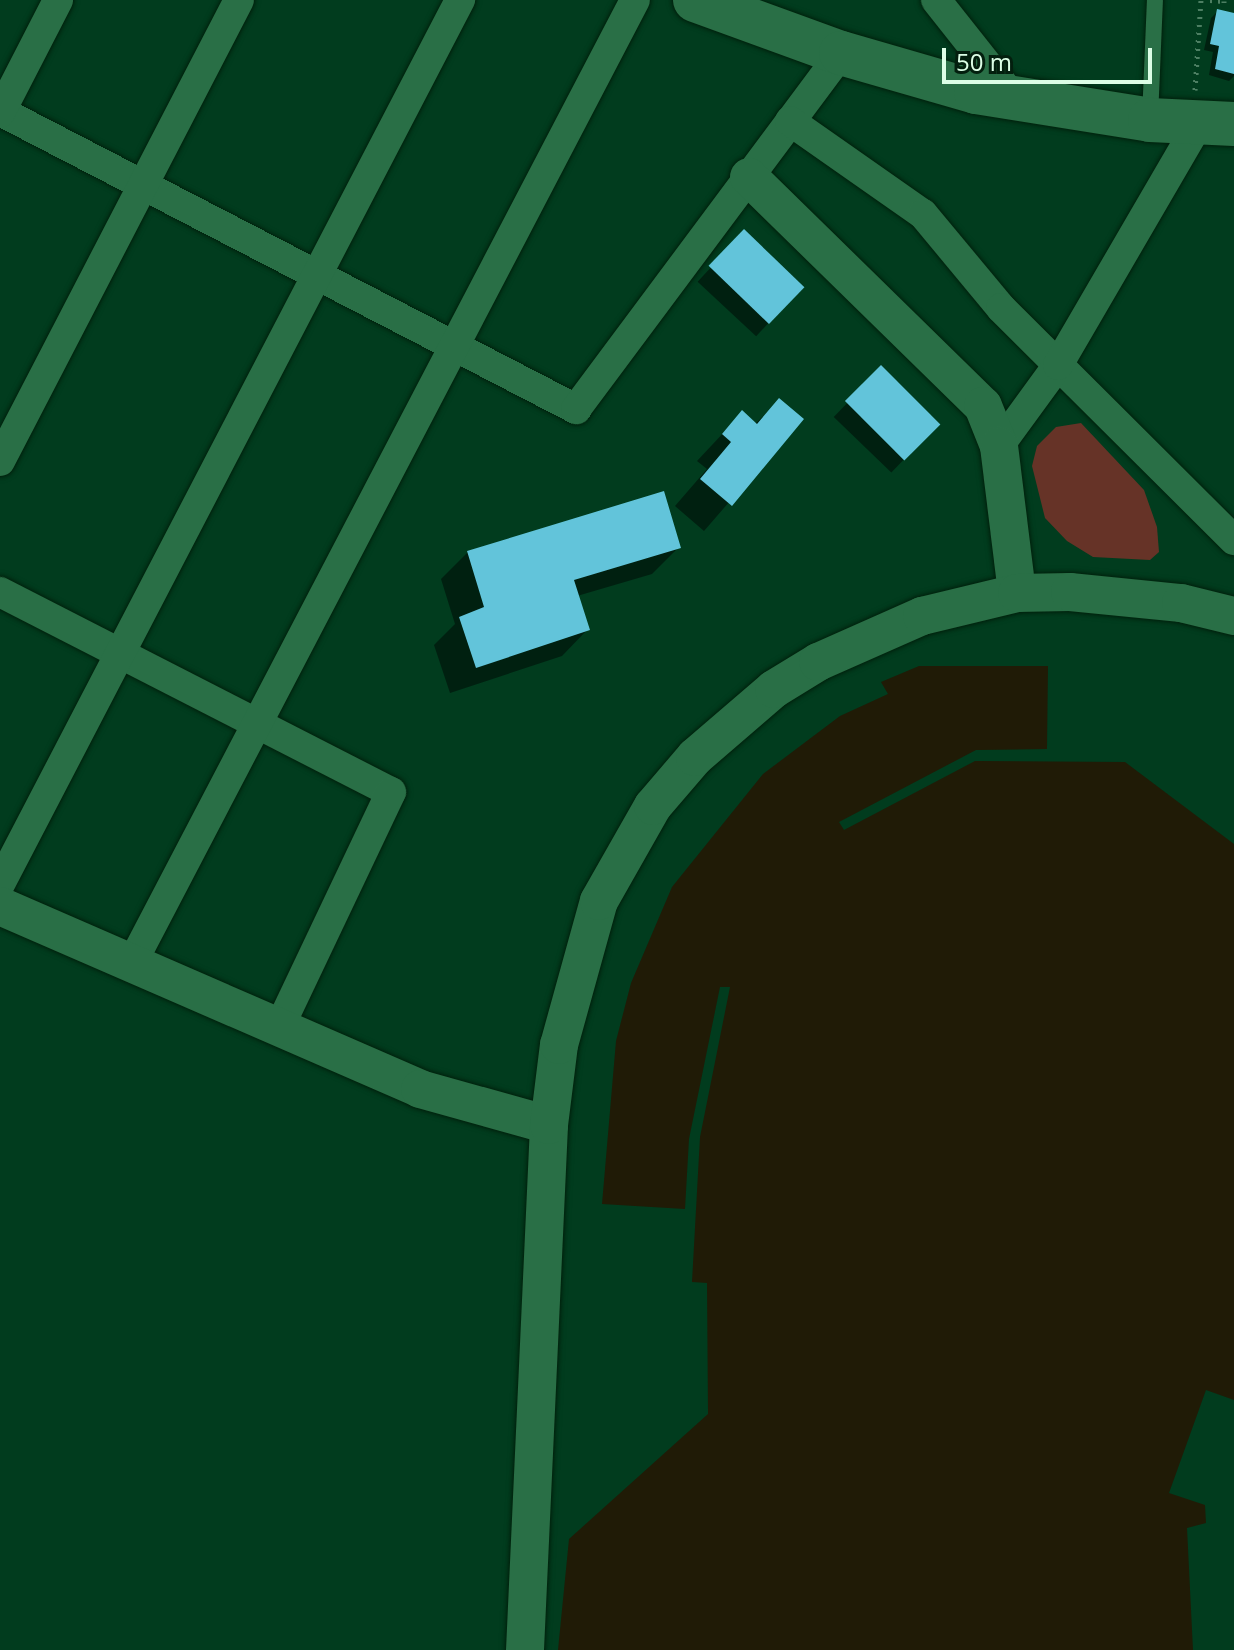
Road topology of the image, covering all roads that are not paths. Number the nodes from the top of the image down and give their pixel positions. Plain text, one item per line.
1 (58, 0) edge
2 (239, 0) edge
3 (460, 0) edge
4 (635, 0) edge
5 (695, 0) edge
6 (936, 0) edge
7 (1155, 0) edge
8 (841, 53) junction
9 (1016, 101) junction
10 (1209, 111) edge
11 (0, 112) edge
12 (1150, 120) junction
13 (790, 121) junction
14 (749, 177) junction
15 (143, 185) junction
16 (317, 275) junction
17 (455, 346) junction
18 (1058, 365) junction
19 (999, 446) junction
20 (0, 461) edge
21 (1234, 540) edge
22 (0, 592) edge
23 (1017, 593) junction
24 (1234, 615) edge
25 (120, 653) junction
26 (257, 724) junction
27 (0, 884) edge
28 (0, 906) edge
29 (132, 963) junction
30 (279, 1028) junction
31 (549, 1125) junction
32 (525, 1650) edge

1 - 11 street
2 - 15 street
3 - 16 street
4 - 17 street
5 - 8 main road
6 - 9 street
7 - 12 lane
8 - 9 main road
8 - 13 street
9 - 12 main road
10 - 12 main road
10 - 18 street
11 - 15 street
13 - 14 street
13 - 18 street
14 - 17 street
14 - 19 street
15 - 16 street
15 - 20 street
16 - 17 street
16 - 25 street
17 - 26 street
18 - 19 street
18 - 21 street
19 - 23 street
22 - 25 street
23 - 24 street
23 - 31 street
25 - 26 street
25 - 27 street
26 - 29 street
26 - 30 street
28 - 29 street
29 - 30 street
30 - 31 street
31 - 32 street

